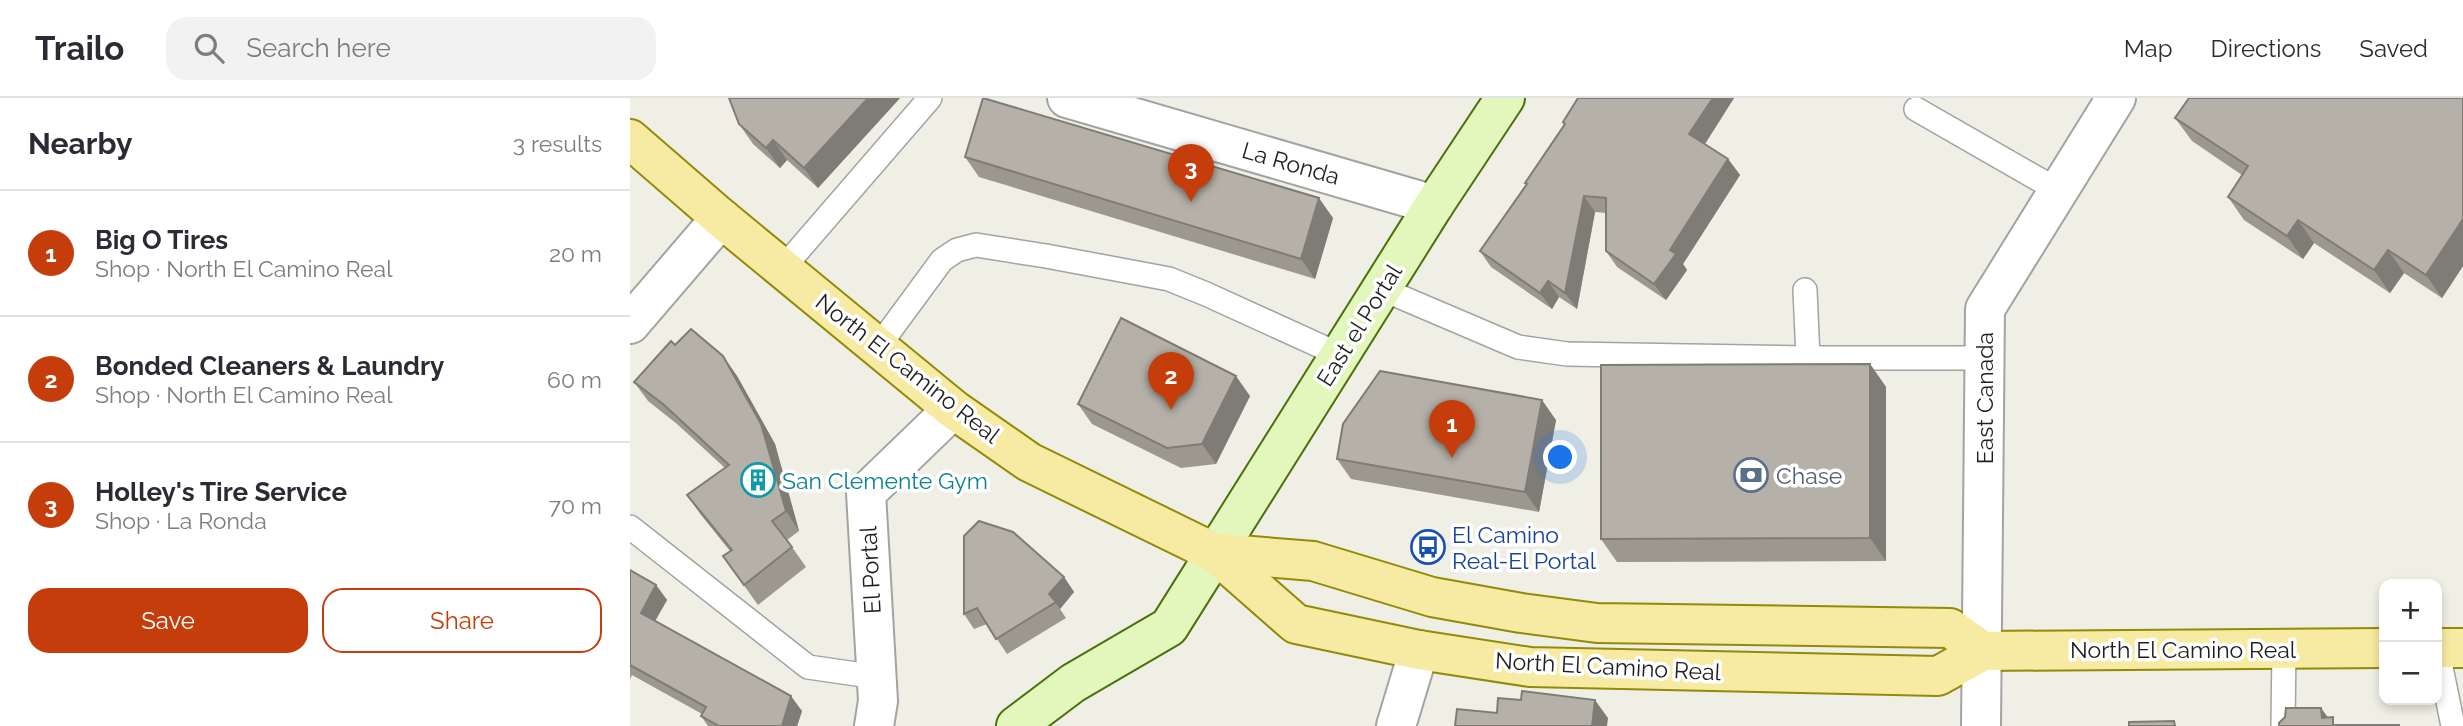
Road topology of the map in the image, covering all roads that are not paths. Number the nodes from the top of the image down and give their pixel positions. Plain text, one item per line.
1 (930, 98) edge
2 (1067, 98) edge
3 (1505, 98) edge
4 (2116, 98) edge
5 (1916, 109) dead end
6 (630, 139) edge
7 (2059, 191) junction
8 (1434, 205) junction
9 (721, 218) junction
10 (783, 268) junction
11 (1381, 289) junction
12 (1805, 290) dead end
13 (630, 324) edge
14 (878, 347) junction
15 (1340, 355) junction
16 (1808, 358) junction
17 (1984, 358) junction
18 (953, 409) junction
19 (630, 527) edge
20 (1215, 553) junction
21 (2284, 648) junction
22 (2379, 648) edge
23 (2442, 648) edge
24 (2463, 648) edge
25 (1419, 650) junction
26 (1983, 651) junction
27 (2442, 672) edge
28 (877, 677) junction
29 (874, 726) edge
30 (1016, 726) edge
31 (1396, 726) edge
32 (1981, 726) edge
33 (2283, 726) edge
34 (2453, 726) edge

1 - 10 lane
2 - 8 street, La Ronda
3 - 8 street, East el Portal
4 - 7 street, East Canada
5 - 7 lane
6 - 9 main road, North El Camino Real
7 - 17 street, East Canada
8 - 11 street, East el Portal
9 - 10 main road, North El Camino Real
9 - 13 street
10 - 14 main road, North El Camino Real
11 - 15 street, East el Portal
11 - 16 lane
12 - 16 lane
14 - 15 lane
14 - 18 main road, North El Camino Real
15 - 20 street, East el Portal
16 - 17 lane
17 - 26 street, East Canada
18 - 20 main road, North El Camino Real
18 - 28 street, El Portal
19 - 28 lane
20 - 25 main road, North El Camino Real
20 - 26 main road, North El Camino Real
20 - 30 street, East el Portal
21 - 22 main road, North El Camino Real
21 - 26 main road, North El Camino Real
21 - 33 lane
23 - 24 main road
25 - 26 main road, North El Camino Real
25 - 31 street
26 - 32 street, East Canada
27 - 34 lane
28 - 29 street, El Portal

